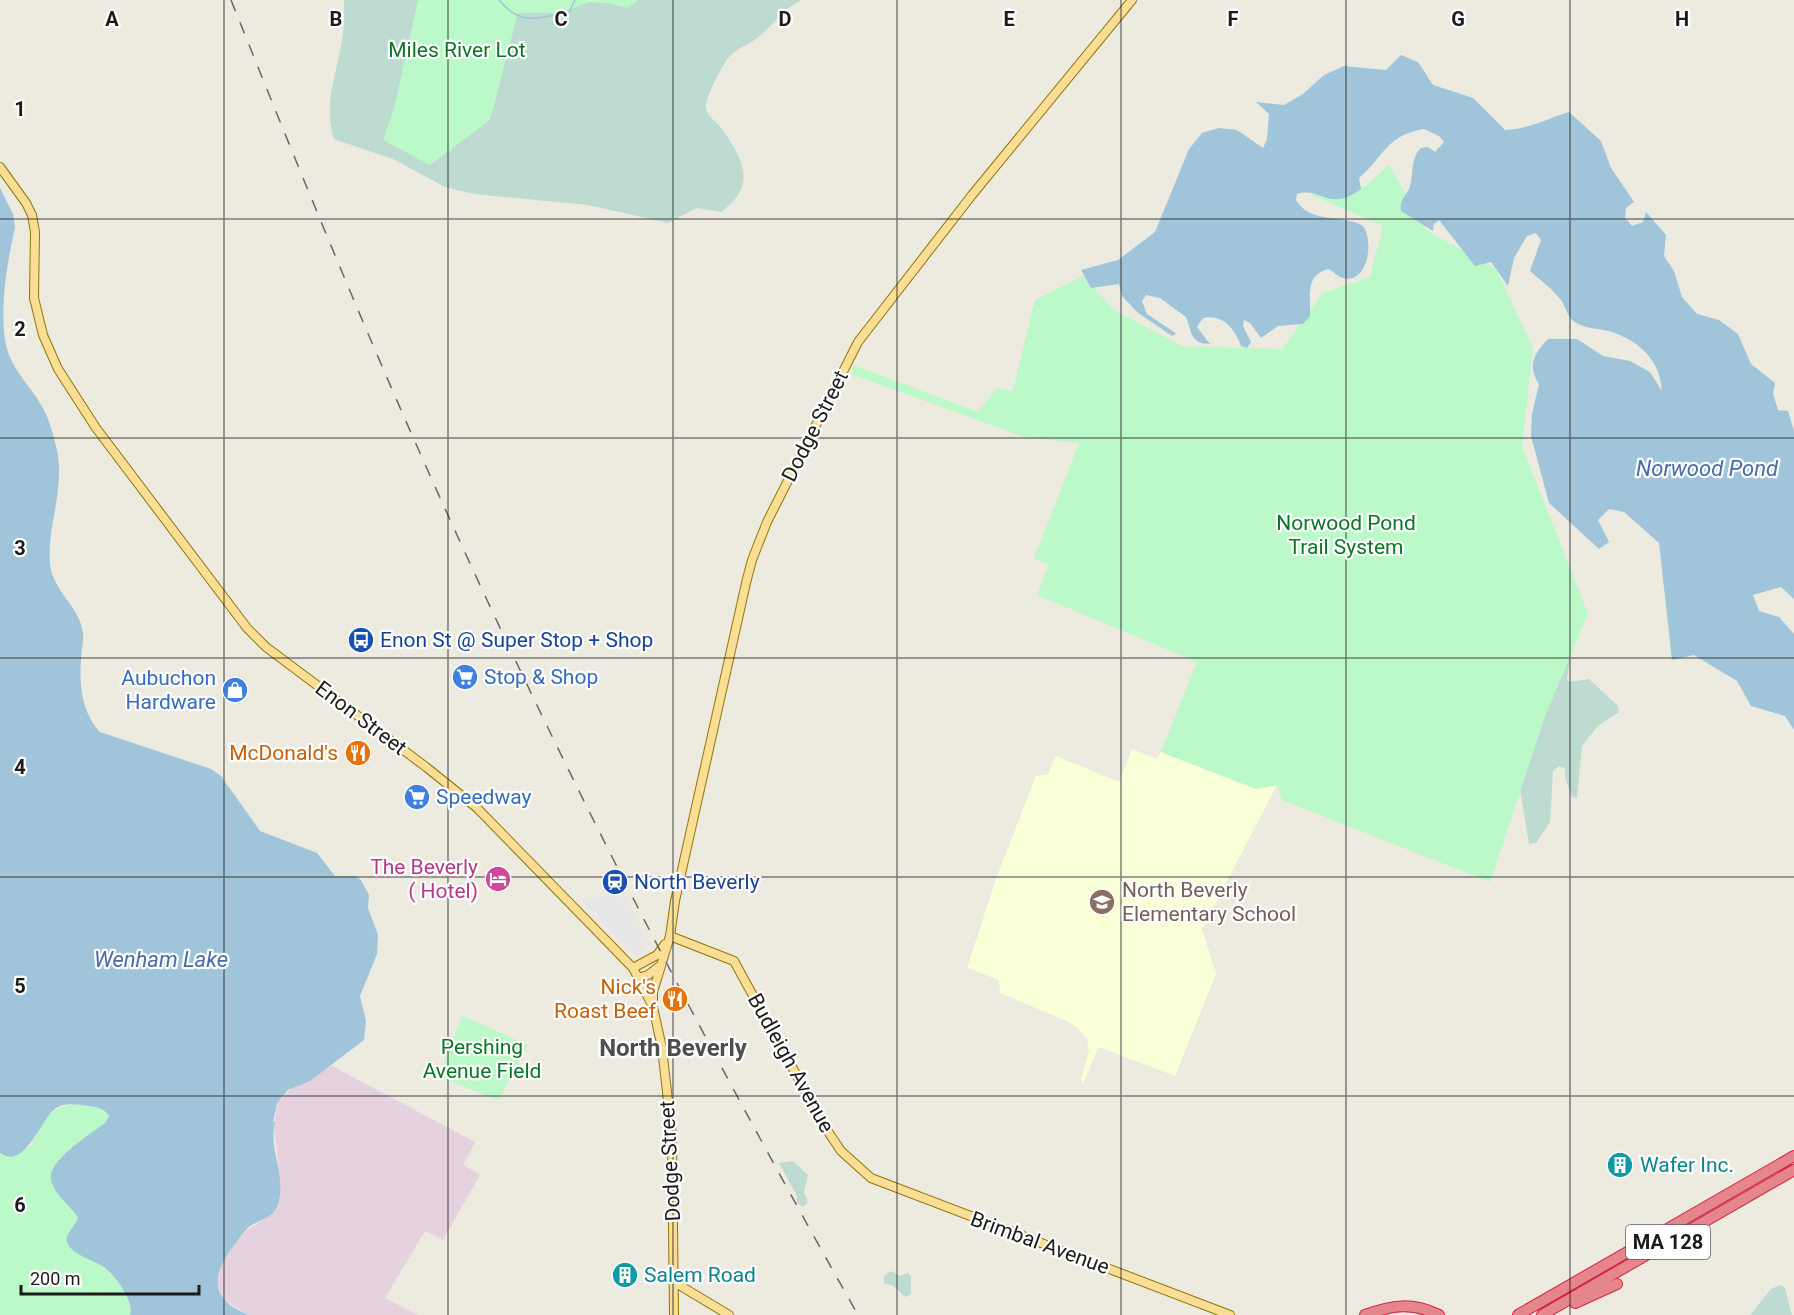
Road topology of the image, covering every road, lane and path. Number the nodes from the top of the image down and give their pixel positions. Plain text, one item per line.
1 (1132, 0) edge
2 (0, 167) edge
3 (670, 936) junction
4 (663, 963) junction
5 (633, 968) junction
6 (638, 978) junction
7 (653, 1007) junction
8 (1794, 1156) edge
9 (853, 1163) joint
10 (1794, 1170) edge
11 (674, 1282) junction
12 (1617, 1284) dead end
13 (674, 1315) edge
14 (729, 1315) edge
15 (1230, 1315) edge
16 (1365, 1315) edge
17 (1376, 1315) edge
18 (1424, 1315) edge
19 (1439, 1315) edge
20 (1518, 1315) edge
21 (1542, 1315) edge
22 (1551, 1315) edge

1 - 3 main road, Dodge Street
2 - 5 main road, Enon Street
3 - 4 main road, Dodge Street
3 - 5 main road
3 - 9 main road, Budleigh Avenue
4 - 6 main road
4 - 7 main road, Dodge Street
5 - 6 main road, Enon Street
6 - 7 main road, Enon Street
7 - 11 main road, Dodge Street
8 - 20 highway, MA 128
9 - 15 main road, Brimbal Avenue
10 - 21 highway, MA 128
11 - 13 main road, Dodge Street
11 - 14 main road
12 - 22 highway
16 - 19 highway
17 - 18 highway

